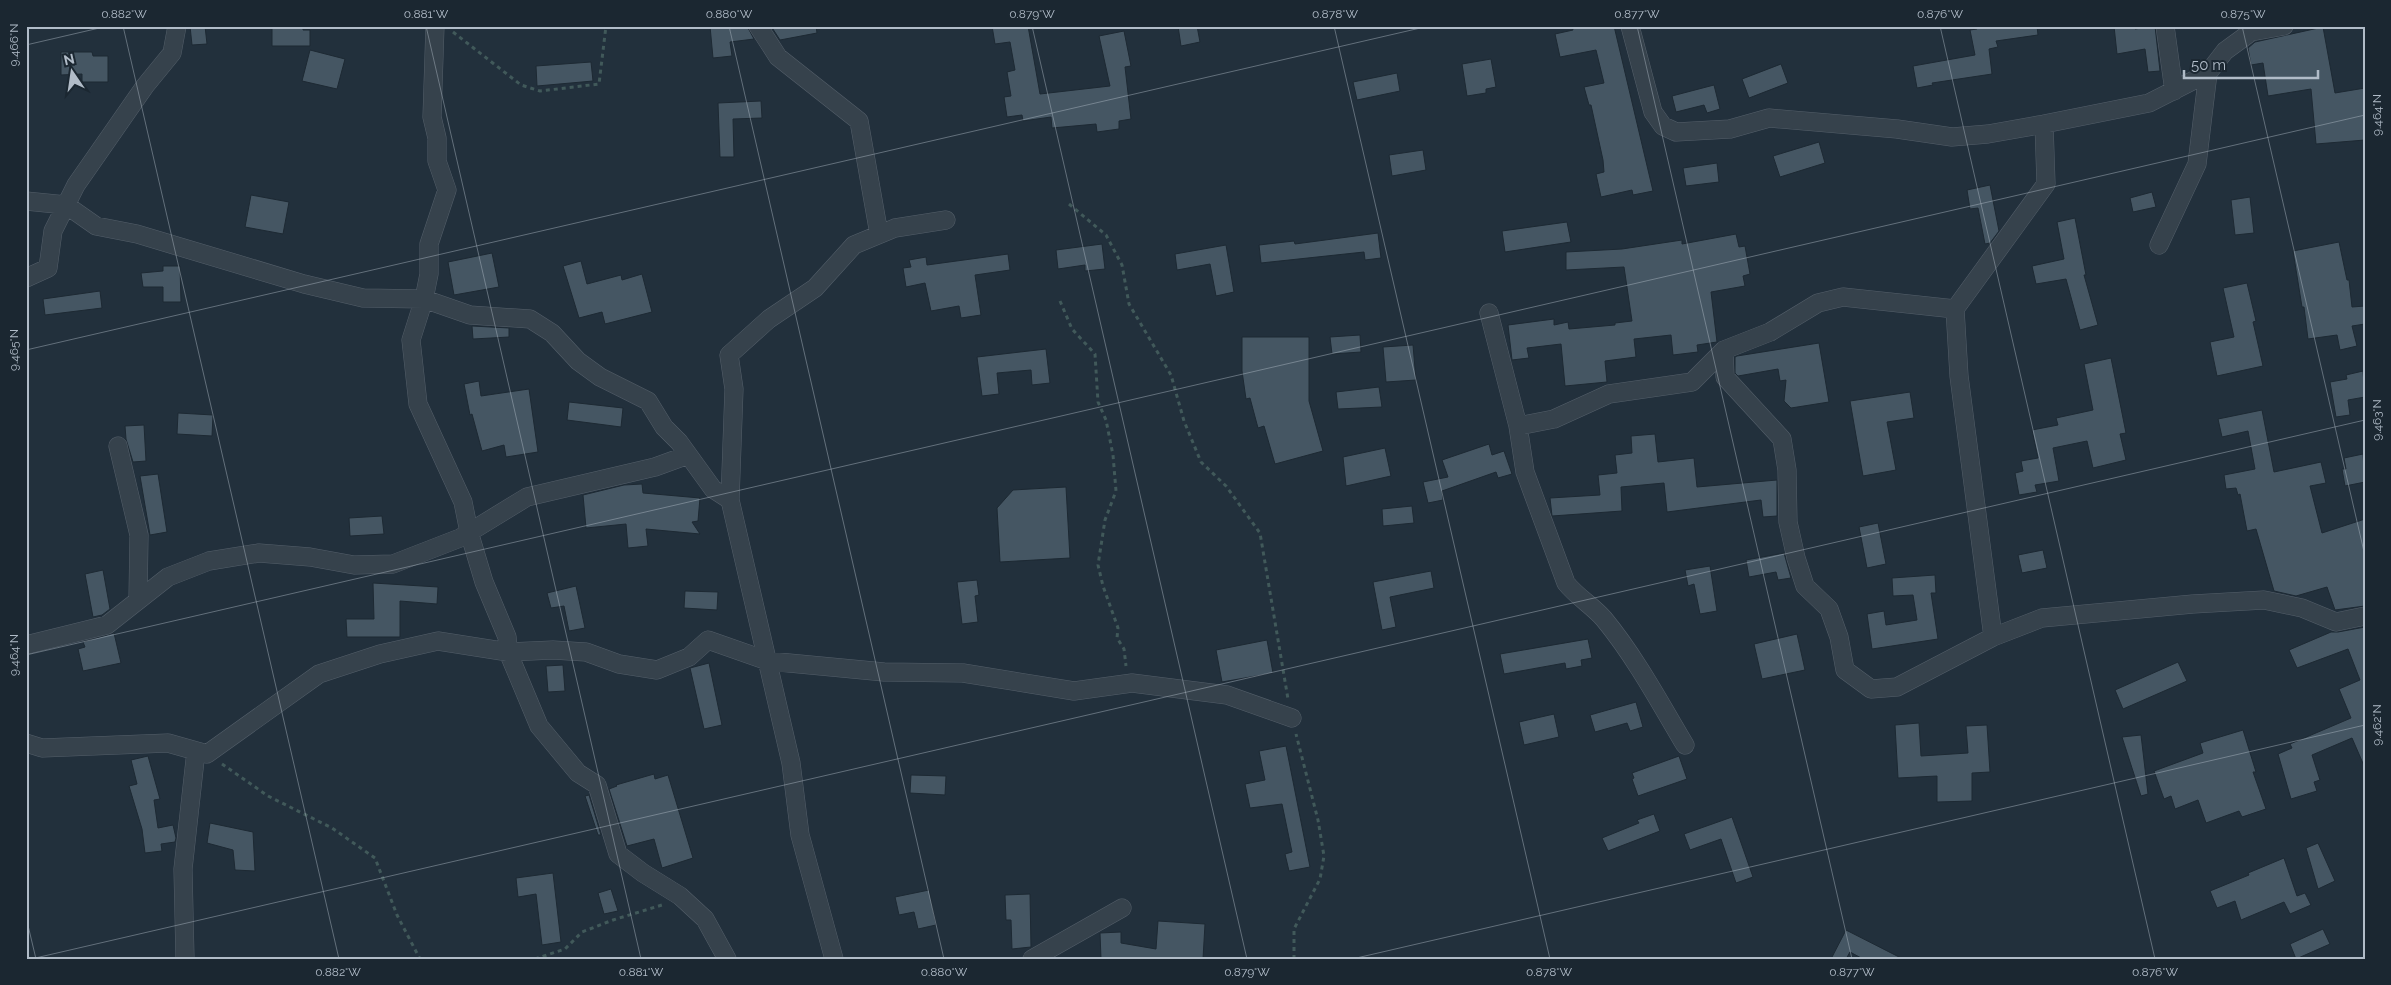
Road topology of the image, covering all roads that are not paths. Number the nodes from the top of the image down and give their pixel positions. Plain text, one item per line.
1 (177, 26) edge
2 (435, 26) edge
3 (758, 26) edge
4 (1630, 26) edge
5 (2166, 26) edge
6 (2284, 26) edge
7 (2208, 73) junction
8 (2174, 91) junction
9 (2044, 124) junction
10 (26, 201) edge
11 (66, 205) junction
12 (946, 220) dead end
13 (880, 234) junction
14 (2159, 245) dead end
15 (26, 278) edge
16 (424, 299) junction
17 (1955, 309) junction
18 (1490, 313) dead end
19 (1724, 350) junction
20 (1518, 426) junction
21 (118, 446) dead end
22 (688, 454) junction
23 (730, 500) junction
24 (469, 532) junction
25 (138, 599) junction
26 (2365, 616) edge
27 (1993, 637) junction
28 (26, 645) edge
29 (508, 652) junction
30 (768, 660) junction
31 (1292, 718) road end
32 (26, 743) edge
33 (1685, 745) dead end
34 (201, 752) junction
35 (1122, 908) dead end
36 (185, 959) edge
37 (727, 959) edge
38 (834, 959) edge
39 (1032, 959) edge

1 - 11 street
2 - 16 street
3 - 13 street
4 - 9 street
5 - 8 street
6 - 7 street
7 - 8 street
7 - 14 street
8 - 9 street
9 - 17 street
10 - 11 street
11 - 15 street
11 - 16 street
12 - 13 street
13 - 23 street
16 - 22 street
16 - 24 street
17 - 19 street
17 - 27 street
18 - 20 street
19 - 20 street
19 - 27 street
20 - 33 street
21 - 25 street
22 - 23 street
22 - 24 street
23 - 30 street
24 - 25 street
24 - 29 street
25 - 28 street
26 - 27 street
29 - 30 street
29 - 34 street
29 - 37 street
30 - 31 street
30 - 38 street
32 - 34 street
34 - 36 street
35 - 39 street

